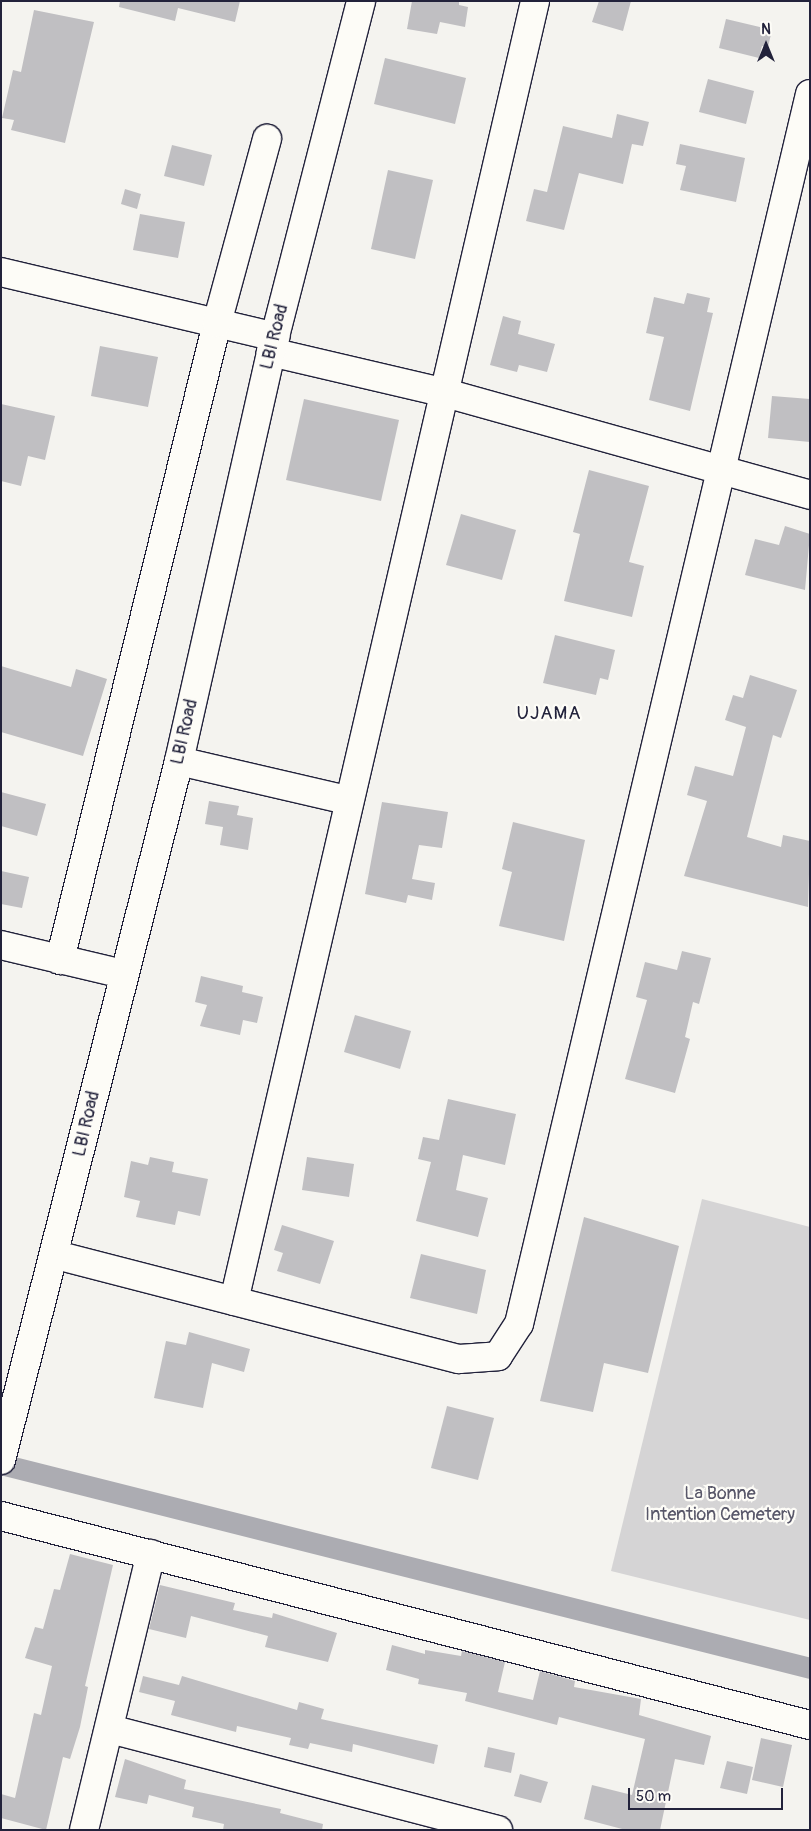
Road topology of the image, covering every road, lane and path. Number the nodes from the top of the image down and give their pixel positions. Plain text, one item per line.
1 (361, 1) edge
2 (535, 1) edge
3 (810, 94) edge
4 (267, 139) dead end
5 (1, 272) edge
6 (217, 323) junction
7 (273, 345) junction
8 (442, 392) junction
9 (719, 471) junction
10 (810, 495) edge
11 (179, 761) junction
12 (346, 800) junction
13 (1, 945) edge
14 (60, 960) junction
15 (123, 974) junction
16 (56, 1255) junction
17 (234, 1301) junction
18 (4, 1450) edge
19 (1, 1516) edge
20 (151, 1554) junction
21 (810, 1725) edge
22 (110, 1729) junction
23 (84, 1830) edge
24 (498, 1830) edge

1 - 7 street, LBI Road
2 - 8 street
3 - 9 street
4 - 6 street
5 - 6 street
6 - 7 street
6 - 14 street
7 - 8 street
7 - 11 street, LBI Road
8 - 9 street
8 - 12 street
9 - 10 street
9 - 17 street
11 - 12 street
11 - 15 street, LBI Road
12 - 17 street
13 - 14 street
14 - 15 street
15 - 16 street, LBI Road
16 - 17 street
16 - 18 street, LBI Road
19 - 20 street
20 - 21 street
20 - 22 street
22 - 23 street
22 - 24 street

